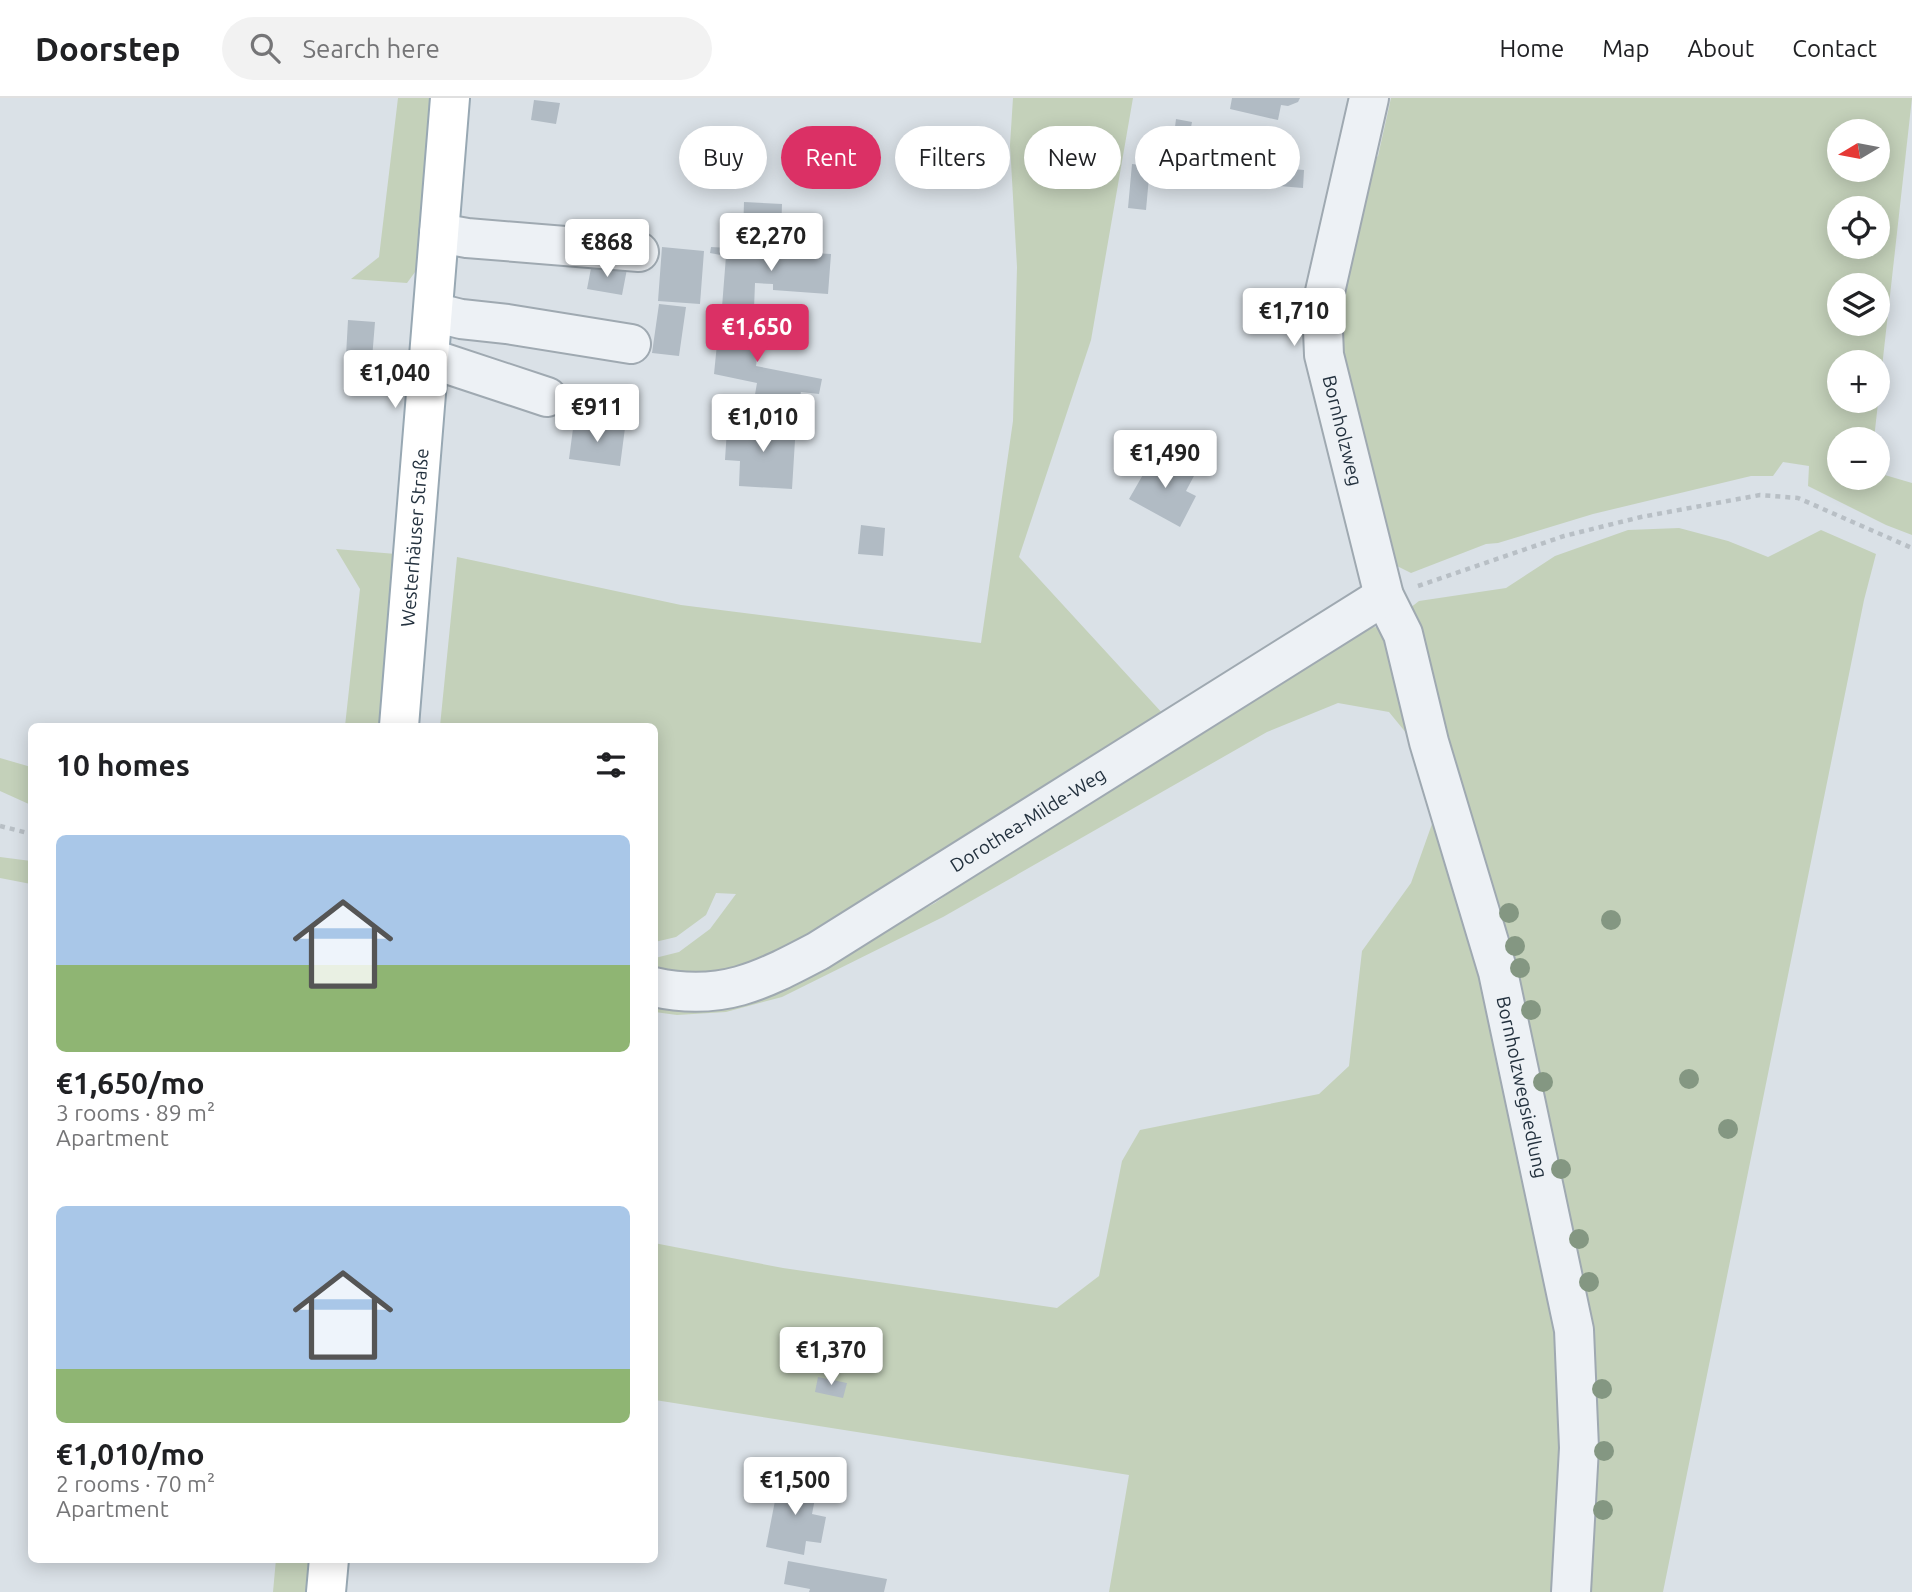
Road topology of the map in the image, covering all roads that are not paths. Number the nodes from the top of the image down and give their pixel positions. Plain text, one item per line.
1 (450, 98) edge
2 (1369, 98) edge
3 (439, 233) junction
4 (639, 252) dead end
5 (433, 312) junction
6 (631, 344) dead end
7 (429, 358) junction
8 (547, 397) dead end
9 (1384, 596) junction
10 (398, 723) edge
11 (658, 988) edge
12 (1571, 1592) edge

1 - 3 main road, Westerhäuser Straße
2 - 9 street, Bornholzweg
3 - 4 street
3 - 5 main road, Westerhäuser Straße
5 - 6 street
5 - 7 main road, Westerhäuser Straße
7 - 8 street
7 - 10 main road, Westerhäuser Straße
9 - 11 street, Dorothea-Milde-Weg
9 - 12 street, Bornholzwegsiedlung

